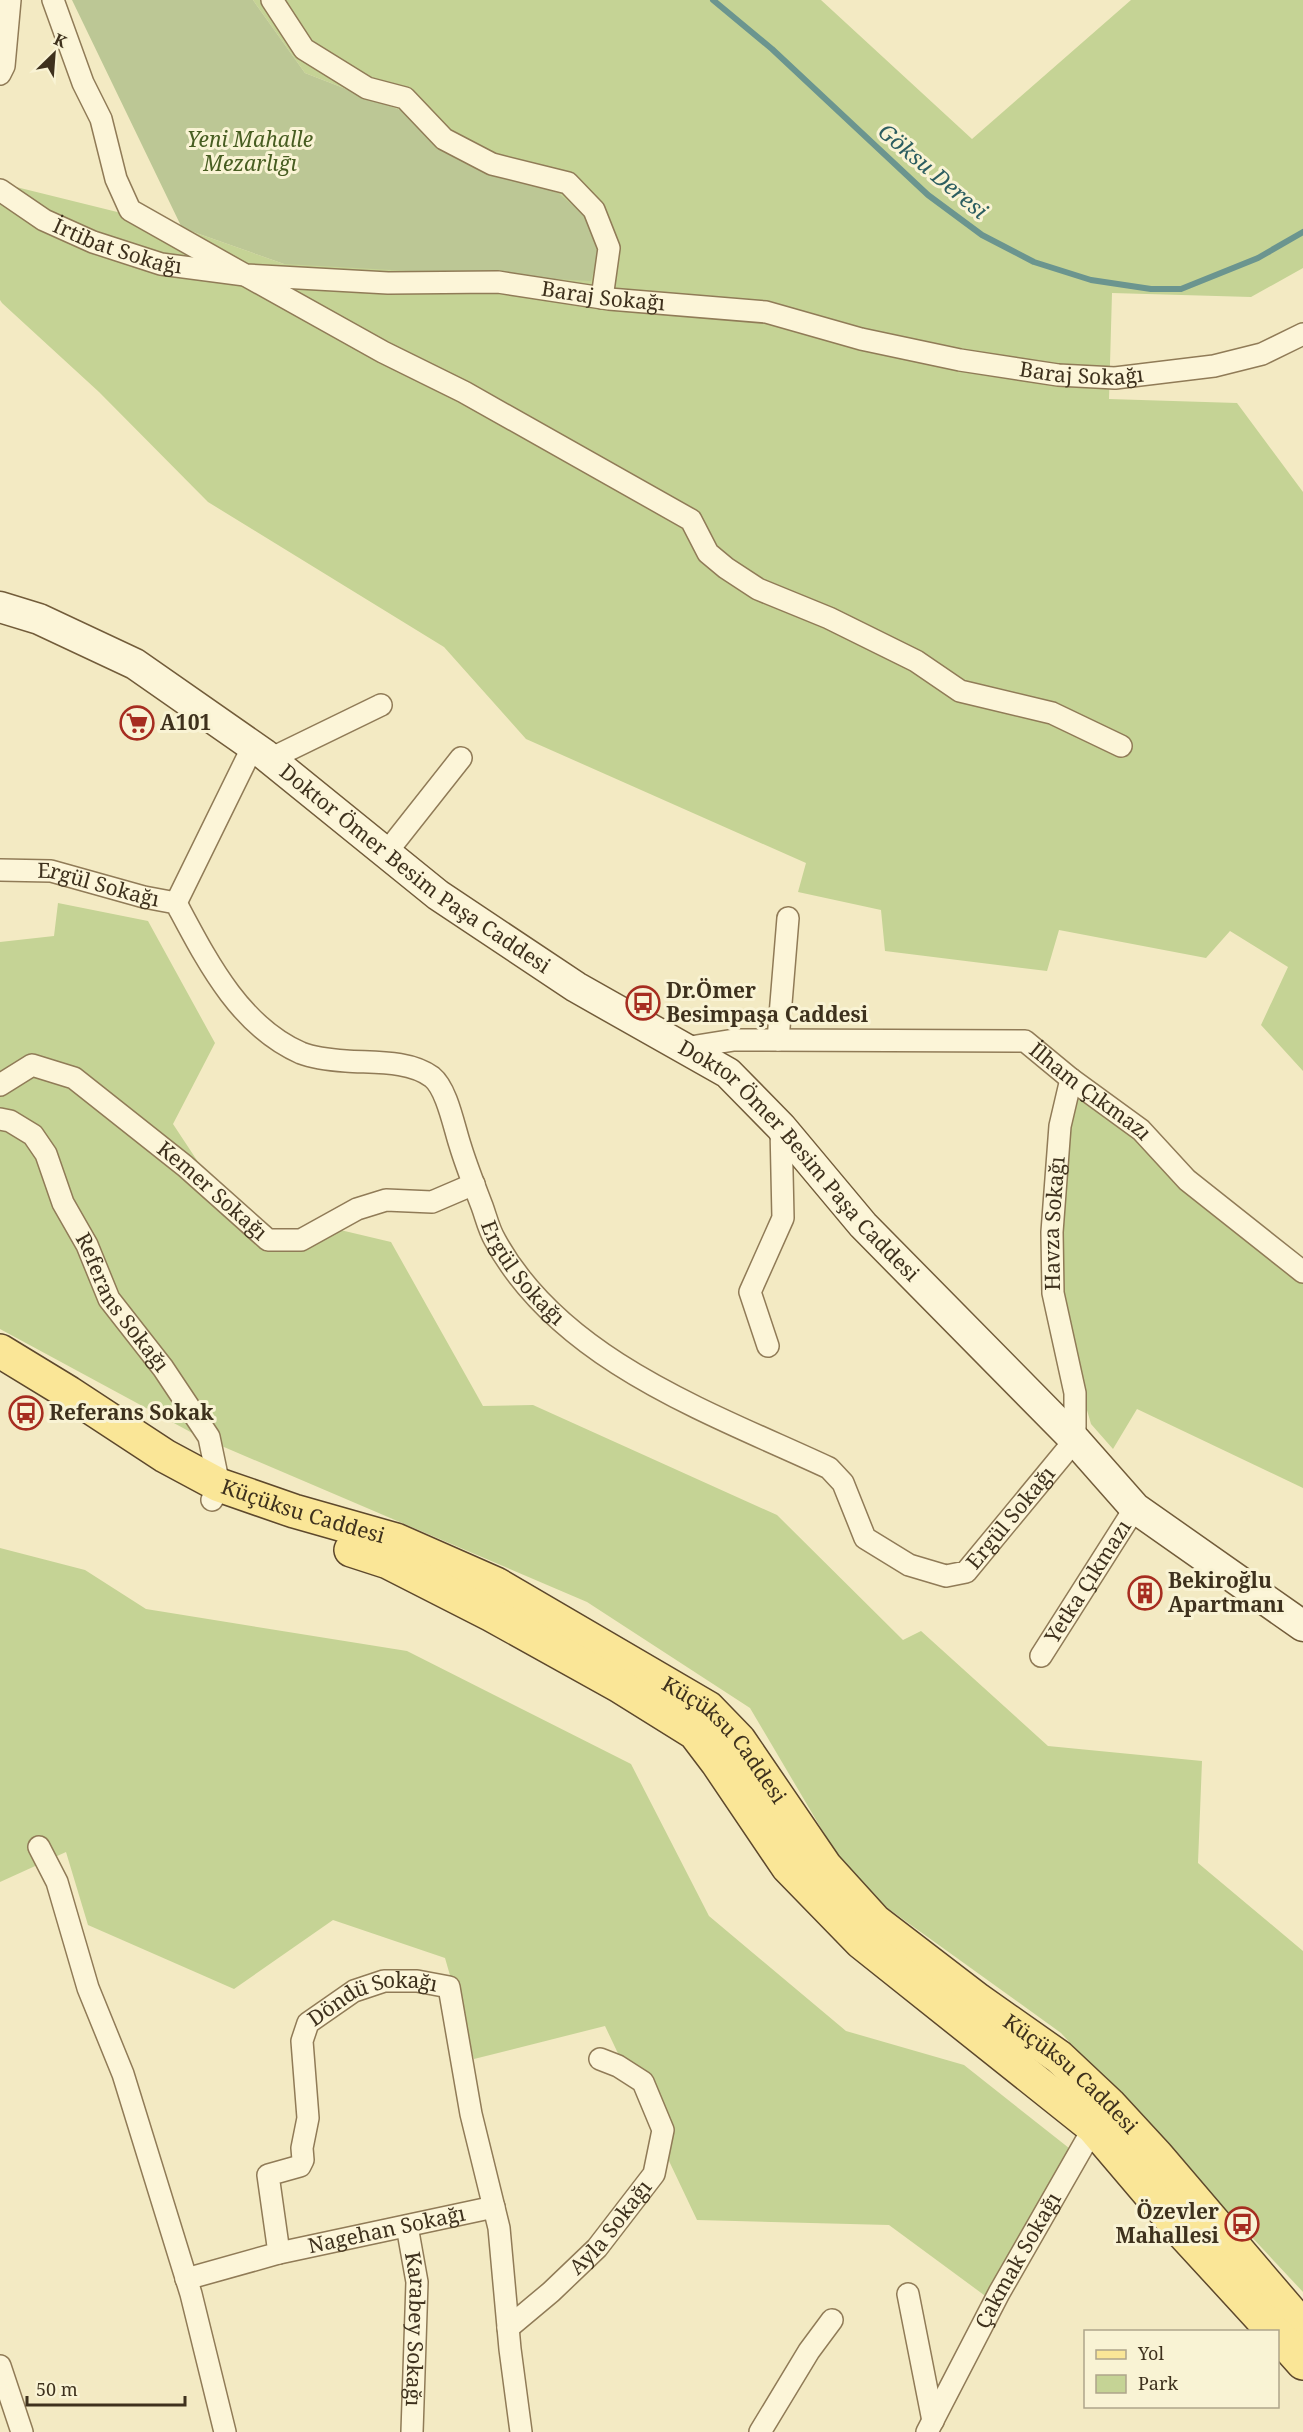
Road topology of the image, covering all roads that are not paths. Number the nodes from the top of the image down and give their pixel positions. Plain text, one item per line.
1 (10, 0) edge
2 (53, 0) edge
3 (272, 0) edge
4 (0, 74) edge
5 (0, 190) edge
6 (245, 275) junction
7 (603, 298) junction
8 (1303, 334) edge
9 (0, 607) edge
10 (381, 705) dead end
11 (1121, 746) dead end
12 (261, 753) junction
13 (461, 758) dead end
14 (386, 853) junction
15 (0, 870) edge
16 (176, 903) junction
17 (788, 918) dead end
18 (778, 1040) junction
19 (684, 1048) junction
20 (1071, 1079) junction
21 (0, 1085) edge
22 (0, 1119) edge
23 (781, 1127) junction
24 (474, 1184) junction
25 (1303, 1272) edge
26 (768, 1346) dead end
27 (0, 1351) edge
28 (0, 1374) edge
29 (1075, 1440) junction
30 (215, 1492) junction
31 (1136, 1508) junction
32 (1303, 1626) edge
33 (1041, 1656) dead end
34 (39, 1847) dead end
35 (600, 2059) dead end
36 (1101, 2116) junction
37 (494, 2207) junction
38 (407, 2226) junction
39 (279, 2253) junction
40 (186, 2279) junction
41 (908, 2294) dead end
42 (832, 2320) dead end
43 (1303, 2327) edge
44 (508, 2328) junction
45 (1273, 2330) edge
46 (1279, 2336) edge
47 (1303, 2363) edge
48 (0, 2366) edge
49 (930, 2426) edge
50 (22, 2432) edge
51 (225, 2432) edge
52 (412, 2432) edge
53 (521, 2432) edge
54 (760, 2432) edge

1 - 4 street
2 - 6 street, Baraj Sokağı
3 - 7 street
5 - 6 street, İrtibat Sokağı
6 - 7 street, Baraj Sokağı
6 - 11 street
7 - 8 street, Baraj Sokağı
9 - 12 street, Doktor Ömer Besim Paşa Caddesi
10 - 12 street
12 - 14 street, Doktor Ömer Besim Paşa Caddesi
12 - 16 street
13 - 14 street
14 - 19 street, Doktor Ömer Besim Paşa Caddesi
15 - 16 street, Ergül Sokağı
16 - 24 street, Ergül Sokağı
17 - 18 street
18 - 19 street, İlham Çıkmazı
18 - 20 street, İlham Çıkmazı
19 - 23 street, Doktor Ömer Besim Paşa Caddesi
20 - 25 street, İlham Çıkmazı
20 - 29 street, Havza Sokağı
21 - 24 street, Kemer Sokağı
22 - 30 street, Referans Sokağı
23 - 26 street
23 - 29 street, Doktor Ömer Besim Paşa Caddesi
24 - 29 street, Ergül Sokağı
27 - 30 main road, Küçüksu Caddesi
28 - 30 main road, Küçüksu Caddesi
29 - 31 street, Doktor Ömer Besim Paşa Caddesi
30 - 36 main road, Küçüksu Caddesi
31 - 32 street, Doktor Ömer Besim Paşa Caddesi
31 - 33 street, Yetka Çıkmazı
34 - 40 street
35 - 44 street, Ayla Sokağı
36 - 43 main road, Küçüksu Caddesi
36 - 45 main road, Küçüksu Caddesi
36 - 49 street, Çakmak Sokağı
37 - 38 street, Nagehan Sokağı
37 - 39 street, Döndü Sokağı
37 - 44 street, Döndü Sokağı
38 - 39 street, Nagehan Sokağı
38 - 52 street, Karabey Sokağı
39 - 40 street
40 - 51 street
41 - 49 street, Çakmak Sokağı
42 - 54 street
44 - 53 street, Döndü Sokağı
46 - 47 main road
48 - 50 street

